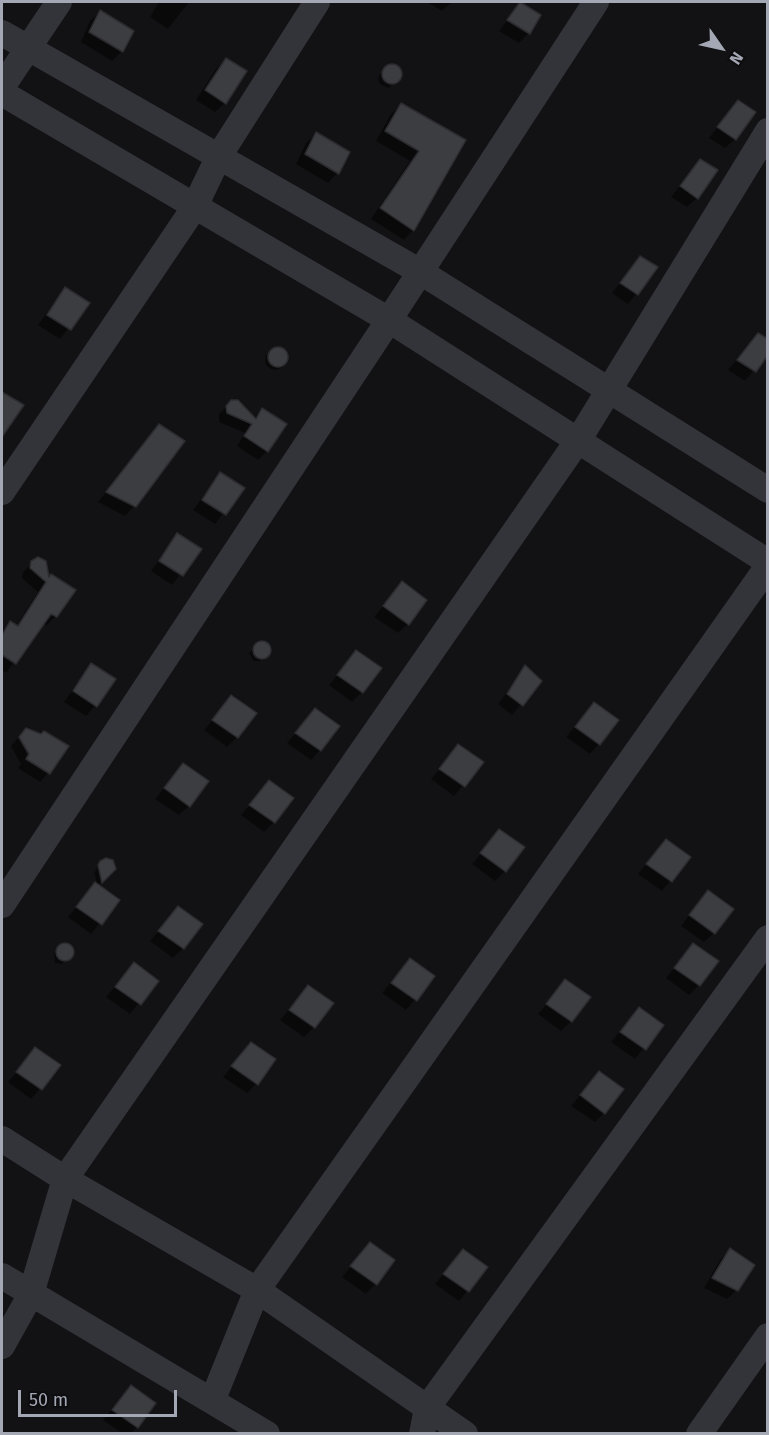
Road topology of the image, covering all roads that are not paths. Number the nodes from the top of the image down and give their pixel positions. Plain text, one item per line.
1 (59, 2) edge
2 (317, 2) edge
3 (596, 2) edge
4 (2, 33) edge
5 (27, 50) junction
6 (2, 87) edge
7 (2, 93) edge
8 (768, 131) edge
9 (219, 156) junction
10 (194, 208) junction
11 (419, 271) junction
12 (389, 320) junction
13 (609, 389) junction
14 (579, 439) junction
15 (768, 490) edge
16 (2, 492) edge
17 (768, 564) edge
18 (2, 905) edge
19 (768, 938) edge
20 (2, 1139) edge
21 (65, 1179) junction
22 (2, 1276) edge
23 (257, 1290) junction
24 (31, 1294) junction
25 (768, 1336) edge
26 (2, 1346) edge
27 (213, 1400) junction
28 (427, 1408) junction
29 (228, 1425) edge
30 (267, 1434) edge
31 (422, 1434) edge
32 (465, 1434) edge
33 (699, 1434) edge

1 - 5 street
2 - 9 street
3 - 11 street
4 - 5 street
5 - 6 street
5 - 9 street
7 - 10 street
8 - 13 street
9 - 10 street
9 - 11 street
10 - 12 street
10 - 16 street
11 - 12 street
11 - 13 street
12 - 14 street
12 - 18 street
13 - 14 street
13 - 15 street
14 - 17 street
14 - 21 street
17 - 23 street
19 - 28 street
20 - 21 street
21 - 23 street
21 - 24 street
22 - 24 street
23 - 27 street
23 - 28 street
24 - 26 street
24 - 27 street
25 - 33 street
27 - 29 street
28 - 31 street
28 - 32 street
29 - 30 street

